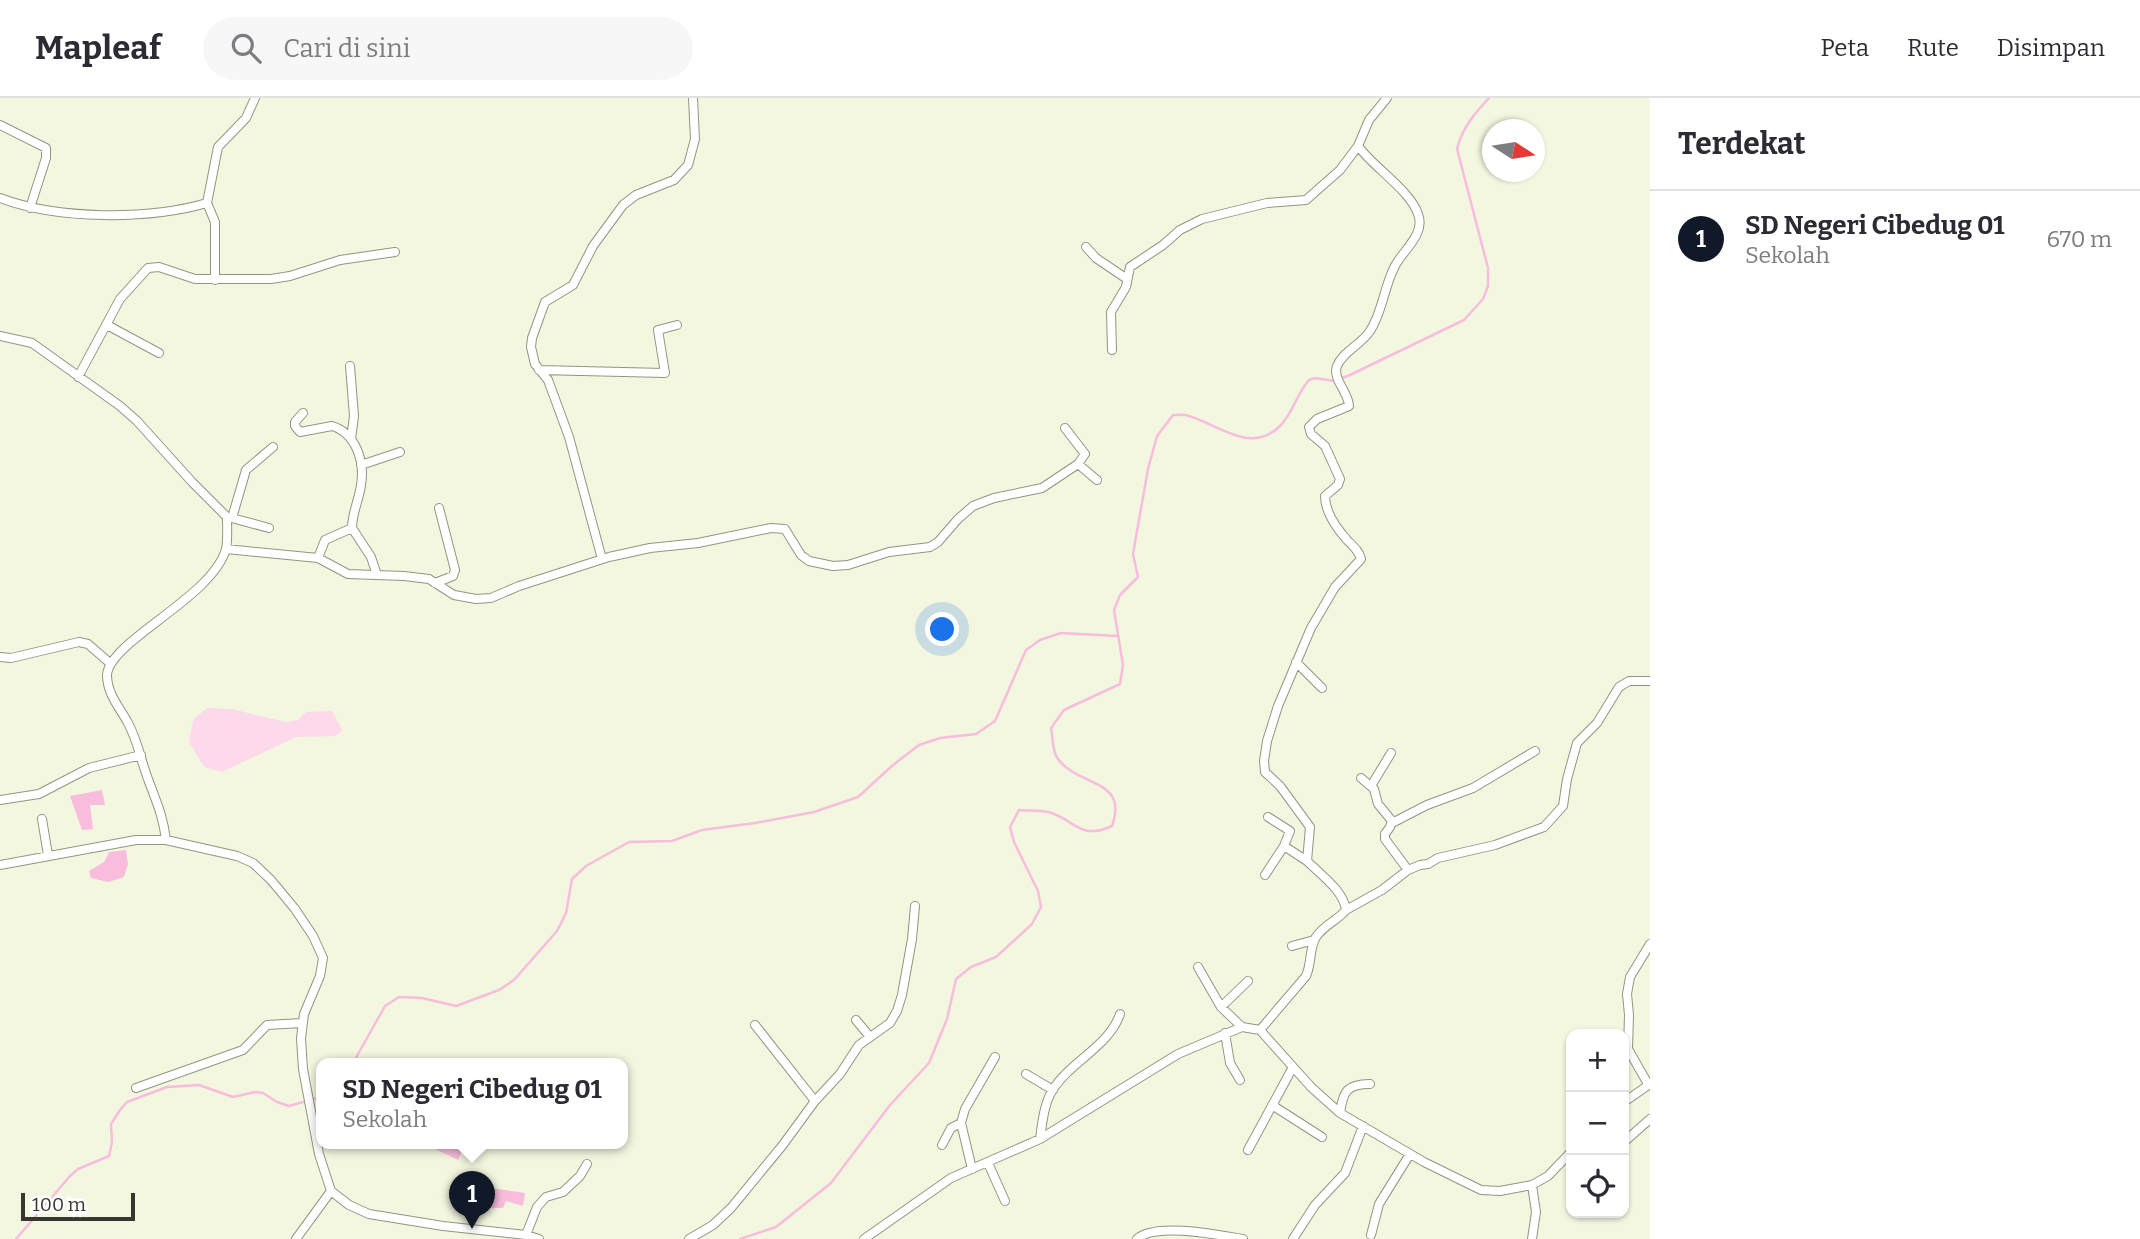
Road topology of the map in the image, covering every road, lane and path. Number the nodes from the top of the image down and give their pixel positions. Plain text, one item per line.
1 (255, 98) edge
2 (692, 98) edge
3 (1381, 100) edge
4 (0, 125) edge
5 (1358, 146) junction
6 (0, 198) edge
7 (207, 203) junction
8 (30, 208) junction
9 (1086, 247) dead end
10 (395, 252) dead end
11 (1127, 279) junction
12 (215, 280) junction
13 (677, 324) dead end
14 (107, 325) junction
15 (0, 336) edge
16 (1112, 350) dead end
17 (159, 353) dead end
18 (350, 366) dead end
19 (539, 370) junction
20 (78, 377) junction
21 (303, 413) dead end
22 (1065, 428) dead end
23 (351, 439) junction
24 (273, 447) dead end
25 (400, 452) dead end
26 (1079, 464) junction
27 (361, 465) junction
28 (1097, 480) dead end
29 (439, 508) dead end
30 (230, 517) junction
31 (269, 528) dead end
32 (352, 528) junction
33 (226, 549) junction
34 (318, 558) junction
35 (602, 559) junction
36 (377, 575) junction
37 (435, 583) junction
38 (0, 657) edge
39 (1296, 662) junction
40 (111, 664) junction
41 (1650, 681) edge
42 (1322, 688) dead end
43 (1535, 751) dead end
44 (1391, 753) dead end
45 (141, 755) junction
46 (1361, 778) dead end
47 (1371, 786) junction
48 (0, 800) edge
49 (1268, 817) dead end
50 (42, 819) dead end
51 (1392, 823) junction
52 (166, 840) junction
53 (1284, 846) junction
54 (48, 855) junction
55 (1307, 861) junction
56 (0, 865) edge
57 (1408, 870) junction
58 (1265, 875) dead end
59 (915, 906) dead end
60 (1346, 909) junction
61 (1314, 940) junction
62 (1650, 944) edge
63 (1292, 946) dead end
64 (1198, 967) dead end
65 (1248, 981) dead end
66 (1221, 1007) junction
67 (1120, 1014) dead end
68 (856, 1020) dead end
69 (302, 1023) junction
70 (755, 1026) dead end
71 (1242, 1027) junction
72 (1260, 1030) junction
73 (1225, 1033) junction
74 (870, 1037) junction
75 (995, 1057) dead end
76 (1293, 1067) junction
77 (1026, 1074) dead end
78 (1240, 1080) dead end
79 (1370, 1084) dead end
80 (1649, 1084) edge
81 (135, 1088) dead end
82 (1052, 1090) junction
83 (1629, 1098) edge
84 (815, 1101) junction
85 (1272, 1105) junction
86 (1340, 1113) junction
87 (1650, 1119) edge
88 (961, 1123) junction
89 (1363, 1126) junction
90 (1322, 1137) dead end
91 (1629, 1138) edge
92 (1040, 1139) junction
93 (316, 1143) edge
94 (942, 1145) dead end
95 (317, 1149) edge
96 (1248, 1150) dead end
97 (1410, 1154) junction
98 (1568, 1155) edge
99 (988, 1163) junction
100 (587, 1164) dead end
101 (972, 1169) junction
102 (1532, 1185) junction
103 (331, 1191) junction
104 (1005, 1201) dead end
105 (497, 1235) edge
106 (526, 1235) junction
107 (1371, 1235) dead end
108 (1154, 1236) edge
109 (1201, 1236) edge
110 (296, 1239) edge
111 (539, 1239) edge
112 (689, 1239) edge
113 (864, 1239) edge
114 (1138, 1239) edge
115 (1241, 1239) edge
116 (1293, 1239) edge
117 (1532, 1239) edge

1 - 7 street
2 - 19 street
3 - 5 street
4 - 8 street
5 - 11 street
5 - 39 street
6 - 8 street
7 - 8 street
7 - 12 street
9 - 11 street
10 - 12 street
11 - 16 street
12 - 14 street
13 - 19 street
14 - 17 street
14 - 20 street
15 - 20 street
18 - 23 street
19 - 35 street
20 - 30 street
21 - 23 street
22 - 26 street
23 - 27 street
24 - 30 street
25 - 27 street
26 - 28 street
26 - 35 street
27 - 32 street
29 - 37 street
30 - 31 street
30 - 33 street
32 - 34 street
32 - 36 street
33 - 34 street
33 - 40 street
34 - 36 street
35 - 37 street
36 - 37 street
38 - 40 street
39 - 42 street
39 - 55 street
40 - 45 street
41 - 57 street
43 - 51 street
44 - 47 street
45 - 48 street
45 - 52 street
46 - 47 street
47 - 51 street
49 - 53 street
50 - 54 street
51 - 57 street
52 - 54 street
52 - 69 street
53 - 55 street
53 - 58 street
54 - 56 street
55 - 60 street
57 - 60 street
59 - 74 street
60 - 61 street
61 - 63 street
61 - 72 street
62 - 80 street
64 - 66 street
65 - 66 street
66 - 71 street
67 - 82 street
68 - 74 street
69 - 81 street
69 - 93 street
70 - 84 street
71 - 72 street
71 - 73 street
72 - 76 street
73 - 78 street
73 - 92 street
74 - 84 street
75 - 88 street
76 - 85 street
76 - 86 street
77 - 82 street
79 - 86 street
80 - 83 street
82 - 92 street
84 - 112 street
85 - 90 street
85 - 96 street
86 - 89 street
87 - 91 street
88 - 94 street
88 - 101 street
89 - 97 street
89 - 116 street
92 - 99 street
95 - 103 street
97 - 102 street
97 - 107 street
98 - 102 street
99 - 101 street
99 - 104 street
100 - 106 street
101 - 113 street
102 - 117 street
103 - 105 street
103 - 110 street
105 - 106 street
106 - 111 street
108 - 109 street
108 - 114 street
109 - 115 street

